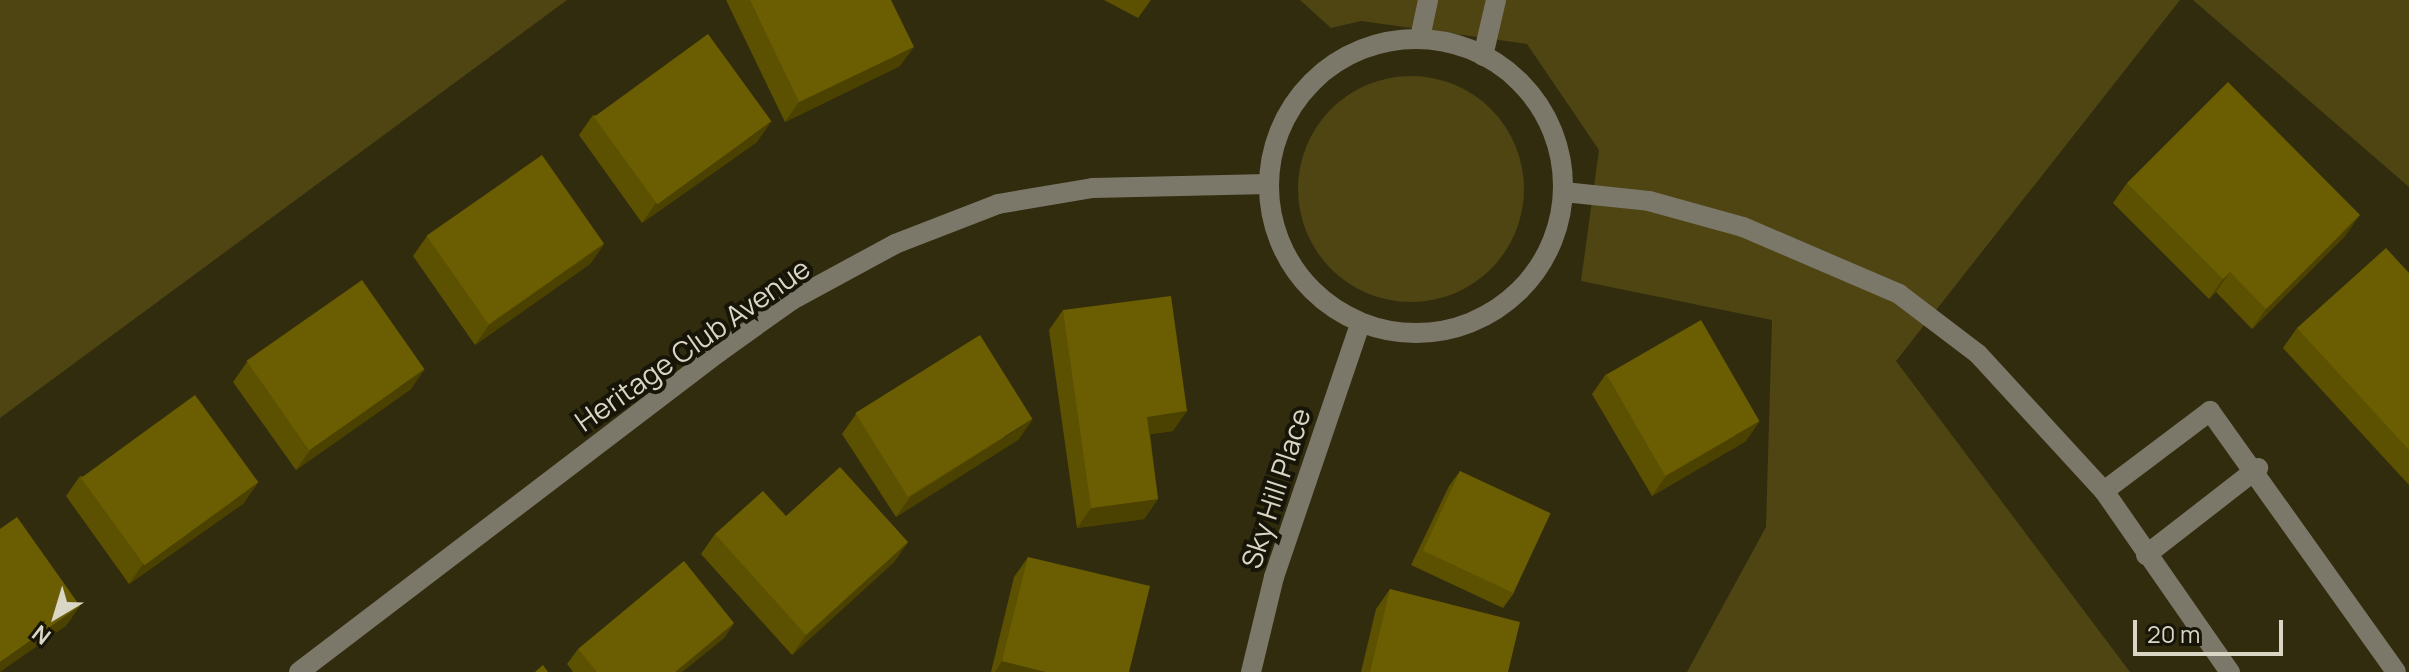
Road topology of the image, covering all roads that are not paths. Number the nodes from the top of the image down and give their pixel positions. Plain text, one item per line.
1 (1428, 0) edge
2 (1496, 0) edge
3 (1420, 38) junction
4 (1483, 56) junction
5 (1268, 184) junction
6 (1564, 192) junction
7 (1360, 324) junction
8 (2258, 468) junction
9 (2104, 491) junction
10 (2146, 555) junction
11 (299, 672) edge
12 (1251, 672) edge
13 (2230, 672) edge
14 (2396, 672) edge

1 - 3 street
2 - 4 street
3 - 4 street
3 - 5 street
4 - 6 street
5 - 7 street
5 - 11 street, Heritage Club Avenue
6 - 7 street
6 - 9 street
7 - 12 street, Sky Hill Place
8 - 9 street
8 - 10 street
8 - 14 street
9 - 10 street
10 - 13 street

